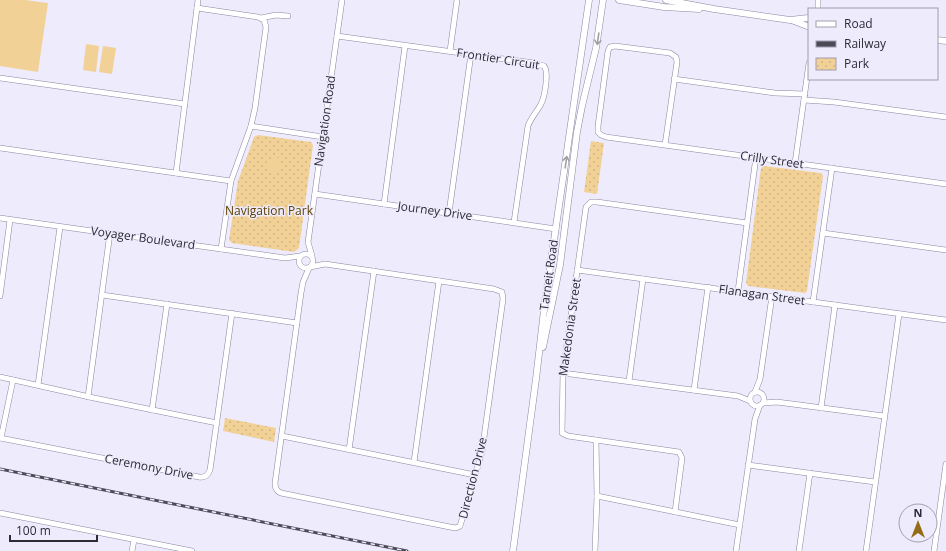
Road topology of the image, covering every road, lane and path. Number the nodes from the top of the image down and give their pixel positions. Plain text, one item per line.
1 (198, 0) edge
2 (342, 0) edge
3 (457, 0) edge
4 (589, 0) edge
5 (603, 0) edge
6 (619, 0) edge
7 (666, 0) edge
8 (681, 3) edge
9 (197, 8) junction
10 (288, 16) dead end
11 (261, 18) junction
12 (808, 18) edge
13 (790, 20) junction
14 (808, 28) edge
15 (337, 36) junction
16 (405, 46) junction
17 (450, 51) junction
18 (471, 54) junction
19 (808, 70) edge
20 (0, 78) edge
21 (674, 80) junction
22 (804, 97) junction
23 (185, 104) junction
24 (946, 117) edge
25 (251, 126) junction
26 (323, 137) junction
27 (665, 145) junction
28 (0, 148) edge
29 (756, 158) junction
30 (574, 159) junction
31 (795, 163) junction
32 (832, 168) junction
33 (176, 173) junction
34 (231, 181) junction
35 (946, 184) edge
36 (315, 194) junction
37 (384, 204) junction
38 (449, 213) junction
39 (0, 218) edge
40 (10, 220) junction
41 (514, 222) junction
42 (747, 223) junction
43 (60, 227) junction
44 (556, 229) junction
45 (110, 233) junction
46 (823, 233) junction
47 (563, 241) junction
48 (308, 242) junction
49 (222, 249) junction
50 (946, 250) edge
51 (300, 256) junction
52 (312, 257) junction
53 (286, 258) junction
54 (326, 264) junction
55 (300, 266) junction
56 (310, 267) junction
57 (577, 270) junction
58 (374, 271) junction
59 (643, 279) junction
60 (439, 281) junction
61 (303, 282) junction
62 (708, 287) junction
63 (738, 291) junction
64 (102, 295) junction
65 (0, 296) edge
66 (772, 296) junction
67 (813, 302) junction
68 (167, 304) junction
69 (835, 305) junction
70 (232, 313) junction
71 (899, 314) junction
72 (946, 320) edge
73 (297, 322) junction
74 (537, 370) junction
75 (563, 373) junction
76 (0, 377) edge
77 (13, 380) junction
78 (760, 380) junction
79 (628, 381) junction
80 (38, 385) junction
81 (694, 390) junction
82 (753, 393) junction
83 (763, 395) junction
84 (738, 396) junction
85 (88, 397) junction
86 (777, 402) junction
87 (752, 403) junction
88 (762, 404) junction
89 (821, 408) junction
90 (152, 410) junction
91 (884, 416) junction
92 (755, 418) junction
93 (217, 423) junction
94 (282, 436) junction
95 (1, 438) edge
96 (596, 440) junction
97 (349, 450) junction
98 (414, 462) junction
99 (946, 464) edge
100 (748, 465) junction
101 (810, 473) junction
102 (475, 475) junction
103 (875, 482) junction
104 (944, 492) edge
105 (597, 496) junction
106 (675, 512) junction
107 (0, 513) edge
108 (740, 525) junction
109 (134, 540) junction
110 (132, 551) edge
111 (192, 551) edge
112 (513, 551) edge
113 (595, 551) edge
114 (736, 551) edge
115 (799, 551) edge
116 (866, 551) edge
117 (934, 551) edge

1 - 9 street
2 - 15 street, Navigation Road
3 - 17 street
44 -> 4 street, Tarneit Road
5 -> 30 street
6 - 8 street
7 - 8 street
8 - 13 street
9 - 11 street
9 - 23 street
10 - 11 street
11 - 25 street
12 - 13 street
12 - 14 street
13 - 14 street
15 - 16 street, Frontier Circuit
15 - 26 street, Navigation Road
16 - 17 street, Frontier Circuit
16 - 37 street
17 - 18 street, Frontier Circuit
18 - 38 street
18 - 41 street, Frontier Circuit
19 - 22 street
20 - 23 street
21 - 22 street
21 - 27 street
21 - 27 street, Crilly Street
22 - 24 street
22 - 31 street
23 - 33 street
25 - 26 street
25 - 34 street
26 - 36 street, Navigation Road
27 - 29 street, Crilly Street
28 - 33 street
29 - 31 street, Crilly Street
29 - 42 street
30 - 44 street
30 - 47 street
31 - 32 street, Crilly Street
32 - 35 street, Crilly Street
32 - 46 street
33 - 34 street
34 - 49 street
36 - 37 street, Journey Drive
36 - 48 street, Navigation Road
37 - 38 street, Journey Drive
38 - 41 street, Journey Drive
39 - 40 street, Voyager Boulevard
40 - 43 street, Voyager Boulevard
40 - 65 street
41 - 44 street, Journey Drive
42 - 57 street, Makedonia Street
42 - 63 street
43 - 45 street, Voyager Boulevard
43 - 80 street
44 - 47 street
44 - 74 street, Tarneit Road
45 - 49 street, Voyager Boulevard
45 - 64 street
46 - 50 street
46 - 67 street
47 - 74 street
48 - 51 street, Navigation Road
48 - 52 street, Navigation Road
49 - 53 street, Voyager Boulevard
51 - 52 street
51 - 53 street, Voyager Boulevard
51 - 55 street
52 - 54 street
52 - 56 street
53 - 55 street, Voyager Boulevard
54 - 56 street
54 - 58 street
55 - 56 street
55 - 61 street
56 - 61 street
57 - 59 street, Flanagan Street
57 - 75 street, Makedonia Street
58 - 60 street
58 - 97 street
59 - 62 street, Flanagan Street
59 - 79 street
60 - 98 street
60 - 102 street, Direction Drive
61 - 73 street
62 - 63 street, Flanagan Street
62 - 81 street
63 - 66 street, Flanagan Street
64 - 68 street
64 - 85 street
66 - 67 street, Flanagan Street
66 - 78 street
67 - 69 street, Flanagan Street
68 - 70 street
68 - 90 street
69 - 71 street, Flanagan Street
69 - 89 street
70 - 73 street
70 - 93 street, Ceremony Drive
71 - 72 street, Flanagan Street
71 - 91 street
73 - 94 street
74 - 112 street, Tarneit Road
75 - 79 street
75 - 96 street, Makedonia Street
76 - 77 street
77 - 80 street
77 - 95 street
78 - 82 street
78 - 83 street
79 - 81 street
80 - 85 street
81 - 84 street
82 - 83 street
82 - 84 street
82 - 87 street
83 - 86 street
83 - 88 street
84 - 87 street
85 - 90 street
86 - 88 street
86 - 89 street
87 - 88 street
87 - 92 street
88 - 92 street
89 - 91 street
90 - 93 street
91 - 103 street
92 - 100 street
93 - 95 street, Ceremony Drive
94 - 97 street
94 - 102 street, Direction Drive
96 - 105 street
96 - 106 street, Makedonia Street
97 - 98 street
98 - 102 street
99 - 104 street
100 - 101 street
100 - 108 street
101 - 103 street
101 - 115 street
103 - 116 street
104 - 117 street
105 - 106 street
105 - 113 street
106 - 108 street
107 - 109 street
108 - 114 street
109 - 110 street
109 - 111 street

